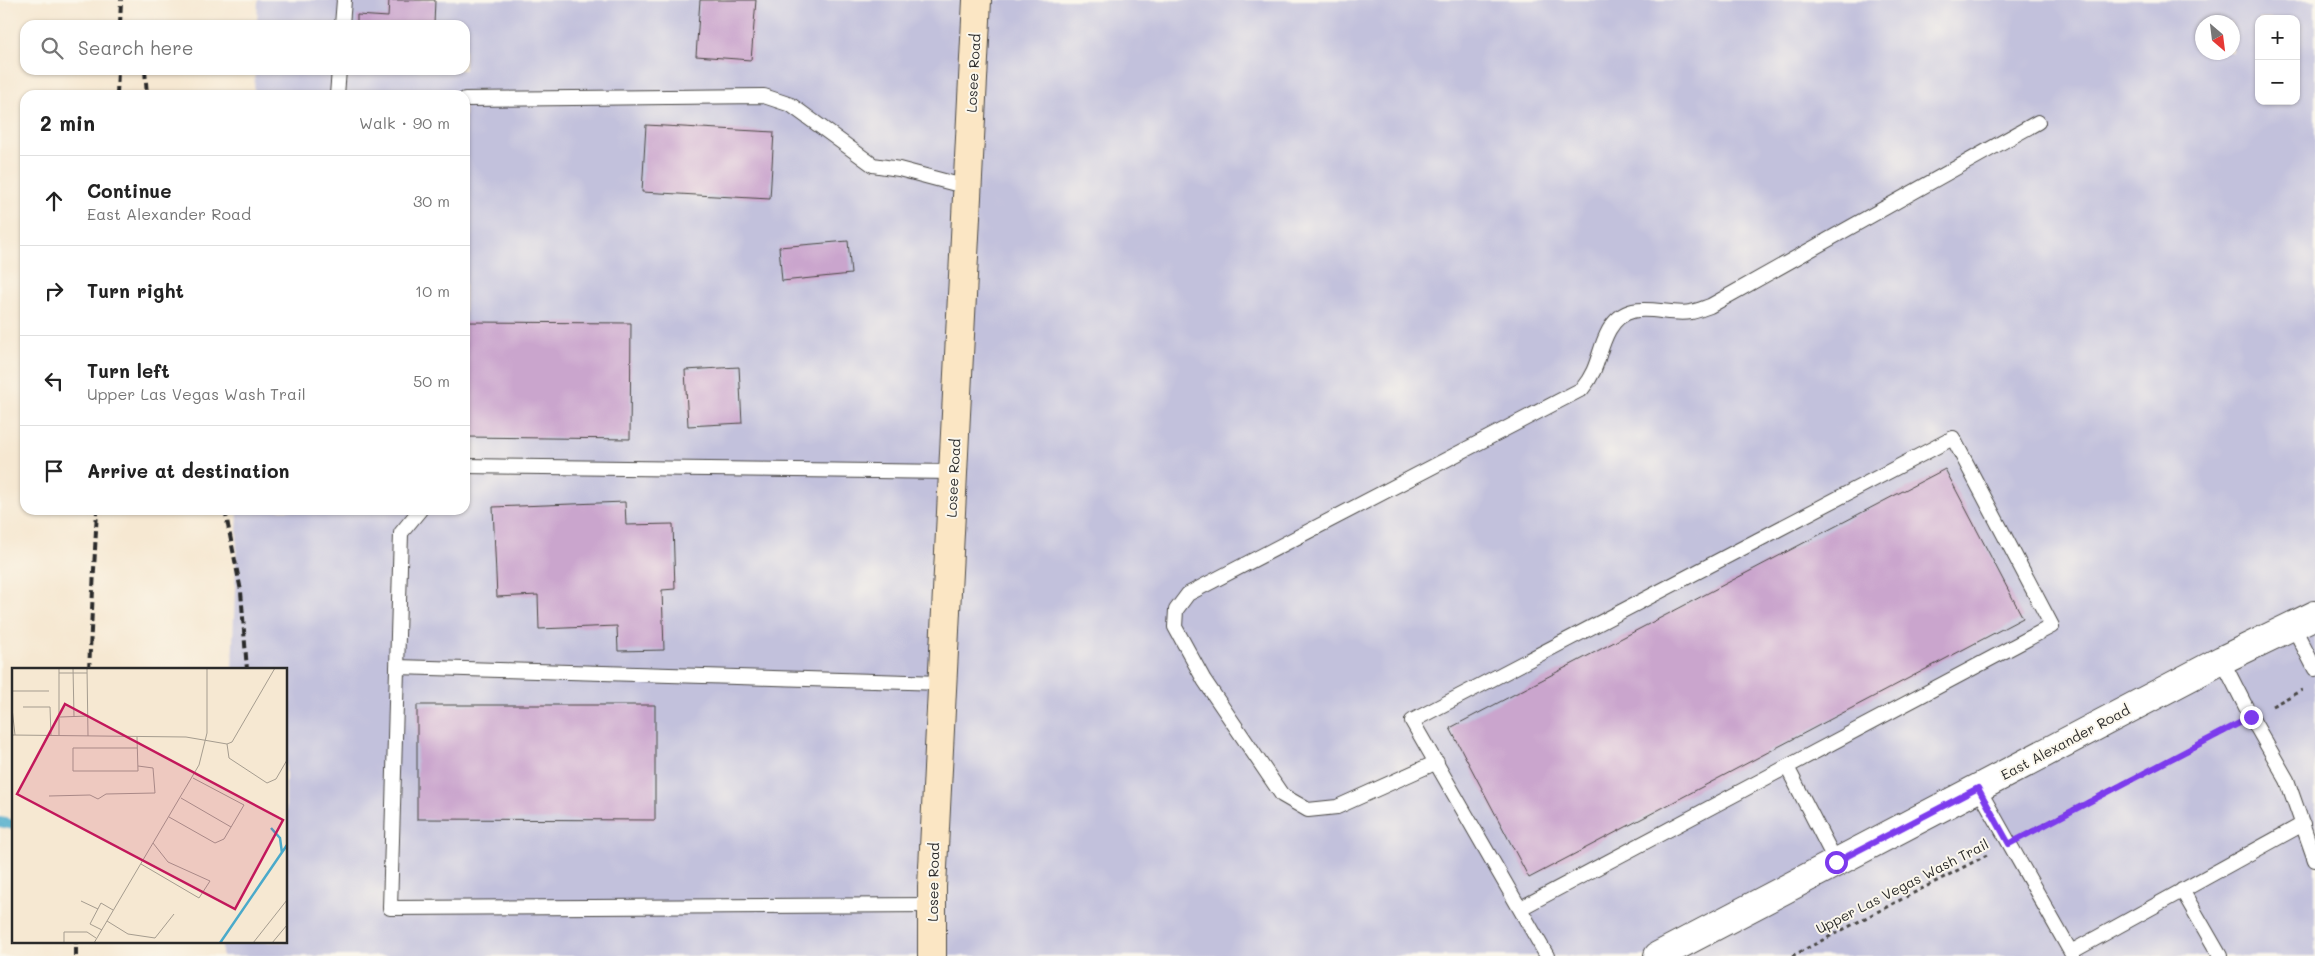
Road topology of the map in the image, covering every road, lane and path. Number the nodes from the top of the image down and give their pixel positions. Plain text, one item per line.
1 (344, 0) edge
2 (977, 0) edge
3 (342, 20) edge
4 (339, 75) edge
5 (337, 90) edge
6 (470, 99) edge
7 (2038, 122) dead end
8 (968, 187) junction
9 (470, 466) edge
10 (953, 472) junction
11 (416, 515) edge
12 (2304, 620) edge
13 (2222, 660) junction
14 (397, 667) junction
15 (2315, 669) edge
16 (942, 683) junction
17 (2307, 687) dead end
18 (2251, 717) junction
19 (1437, 762) junction
20 (1787, 767) junction
21 (1978, 788) junction
22 (2303, 824) junction
23 (2009, 844) junction
24 (2315, 860) edge
25 (1836, 862) junction
26 (2182, 890) junction
27 (932, 905) junction
28 (1521, 908) junction
29 (2072, 954) edge
30 (932, 956) edge
31 (1547, 956) edge
32 (1658, 956) edge
33 (1792, 956) edge
34 (2220, 956) edge

1 - 3 lane
2 - 8 main road, Losee Road
4 - 5 lane
6 - 8 lane
7 - 19 lane
8 - 10 main road, Losee Road
9 - 10 lane
10 - 16 main road, Losee Road
11 - 14 lane
12 - 13 street, East Alexander Road
12 - 15 lane
13 - 18 lane
13 - 21 street, East Alexander Road
14 - 16 lane
14 - 27 lane
16 - 27 main road, Losee Road
17 - 18 path, Upper Las Vegas Wash Trail
18 - 22 lane
18 - 23 path, Upper Las Vegas Wash Trail
19 - 20 lane
19 - 28 lane
20 - 25 lane
20 - 28 lane
21 - 23 lane
21 - 25 street, East Alexander Road
22 - 24 lane
22 - 26 lane
23 - 29 lane
23 - 33 path, Upper Las Vegas Wash Trail
25 - 32 street, East Alexander Road
26 - 29 lane
26 - 34 lane
27 - 30 main road, Losee Road
28 - 31 lane

